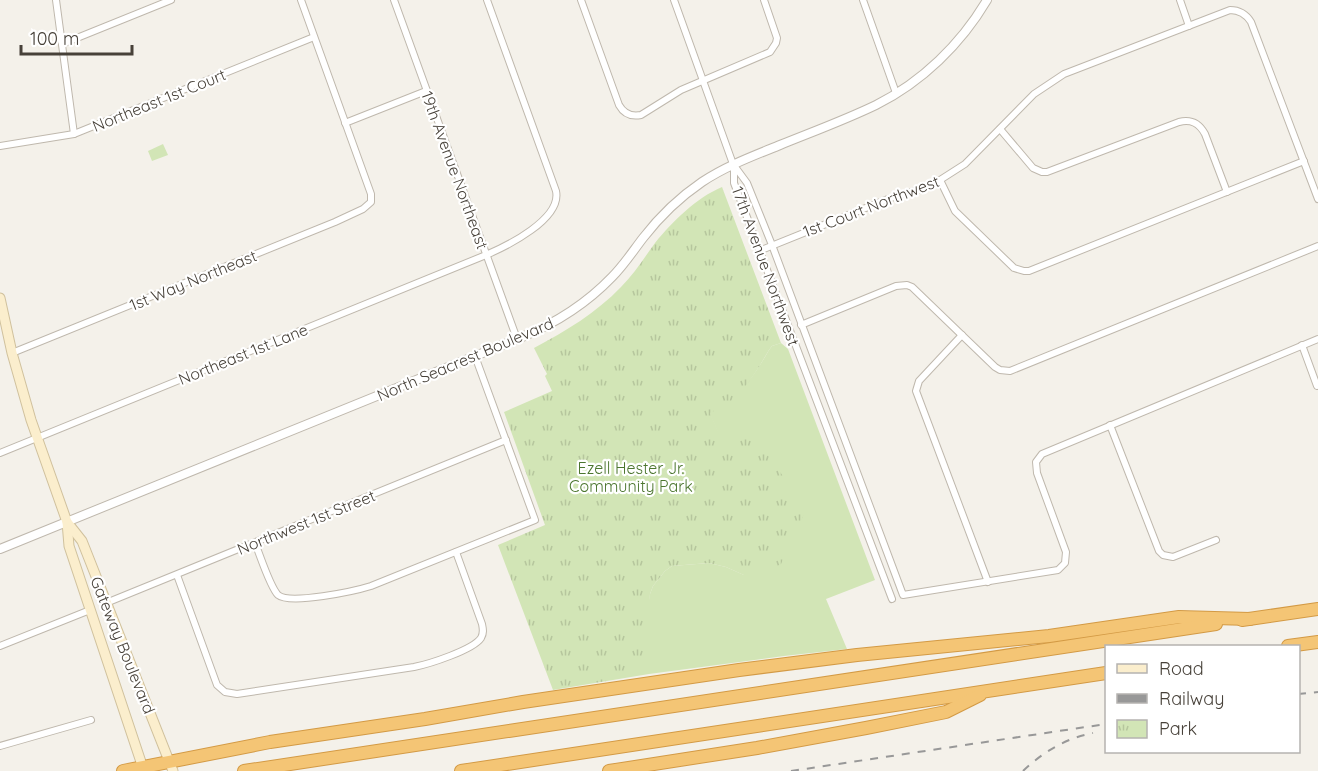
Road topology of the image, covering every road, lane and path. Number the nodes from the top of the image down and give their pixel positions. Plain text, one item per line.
1 (56, 0) edge
2 (171, 0) edge
3 (301, 0) edge
4 (394, 0) edge
5 (496, 0) edge
6 (581, 0) edge
7 (674, 0) edge
8 (764, 0) edge
9 (863, 0) edge
10 (987, 0) edge
11 (1180, 0) edge
12 (488, 2) edge
13 (1189, 26) junction
14 (314, 37) junction
15 (62, 44) junction
16 (703, 80) junction
17 (426, 91) junction
18 (896, 93) junction
19 (345, 123) junction
20 (1000, 129) junction
21 (74, 134) junction
22 (0, 146) edge
23 (1304, 161) junction
24 (734, 164) junction
25 (940, 180) junction
26 (1227, 192) junction
27 (1318, 199) edge
28 (771, 245) junction
29 (1318, 246) edge
30 (759, 251) junction
31 (486, 255) junction
32 (0, 298) edge
33 (801, 325) junction
34 (962, 335) junction
35 (517, 339) junction
36 (1318, 339) edge
37 (1302, 345) junction
38 (12, 353) junction
39 (475, 356) junction
40 (1317, 386) edge
41 (1110, 425) junction
42 (37, 438) junction
43 (506, 440) junction
44 (0, 453) edge
45 (67, 522) junction
46 (1216, 540) dead end
47 (255, 543) junction
48 (0, 549) edge
49 (456, 552) junction
50 (177, 575) junction
51 (988, 582) junction
52 (892, 598) dead end
53 (106, 603) junction
54 (1318, 609) edge
55 (90, 610) junction
56 (1250, 619) junction
57 (1318, 642) edge
58 (1296, 645) edge
59 (0, 646) edge
60 (1105, 673) edge
61 (991, 690) junction
62 (91, 720) dead end
63 (0, 746) edge
64 (171, 766) edge
65 (143, 769) edge
66 (123, 771) edge
67 (244, 771) edge
68 (461, 771) edge
69 (609, 771) edge

1 - 15 street
2 - 15 street
3 - 14 street
4 - 17 street, 19th Avenue Northeast
5 - 12 street
6 - 16 street
7 - 16 street
8 - 16 street
9 - 18 street
10 - 18 street, North Seacrest Boulevard
11 - 13 street
12 - 31 street, Northeast 1st Lane
13 - 20 street, 1st Court Northwest
13 - 23 street, 1st Court Northwest
14 - 19 street
14 - 21 street, Northeast 1st Court
15 - 21 street
16 - 24 street
17 - 19 street
17 - 31 street, 19th Avenue Northeast
18 - 24 street, North Seacrest Boulevard
19 - 38 street, 1st Way Northeast
20 - 25 street, 1st Court Northwest
20 - 26 street
21 - 22 street, Northeast 1st Court
23 - 26 street
23 - 27 street, 1st Court Northwest
24 - 28 street, 17th Avenue Northwest
24 - 30 street, 17th Avenue Northwest
24 - 35 street, North Seacrest Boulevard
25 - 26 street
25 - 28 street, 1st Court Northwest
28 - 30 street, 1st Court Northwest
28 - 33 street, 17th Avenue Northwest
29 - 34 street
30 - 52 street, 17th Avenue Northwest
31 - 35 street, 19th Avenue Northeast
31 - 42 street, Northeast 1st Lane
32 - 38 main road, Gateway Boulevard
33 - 34 street
33 - 51 street, 17th Avenue Northwest
34 - 51 street
35 - 39 street, North Seacrest Boulevard
36 - 37 street
37 - 40 street
37 - 41 street
38 - 42 main road, Gateway Boulevard
39 - 43 street
39 - 45 street, North Seacrest Boulevard
41 - 46 street
41 - 51 street
42 - 44 street, Northeast 1st Lane
42 - 45 main road, Gateway Boulevard
43 - 47 street, Northwest 1st Street
43 - 49 street
45 - 48 street, North Seacrest Boulevard
45 - 53 main road, Gateway Boulevard
45 - 55 main road, Gateway Boulevard
47 - 49 street
47 - 50 street, Northwest 1st Street
49 - 50 street
50 - 53 street, Northwest 1st Street
53 - 64 main road, Gateway Boulevard
54 - 56 highway
55 - 59 street
55 - 65 main road, Gateway Boulevard
56 - 64 highway
56 - 67 highway
57 - 58 highway
60 - 61 highway
61 - 68 highway
61 - 69 highway
62 - 63 street
64 - 65 highway
65 - 66 highway

